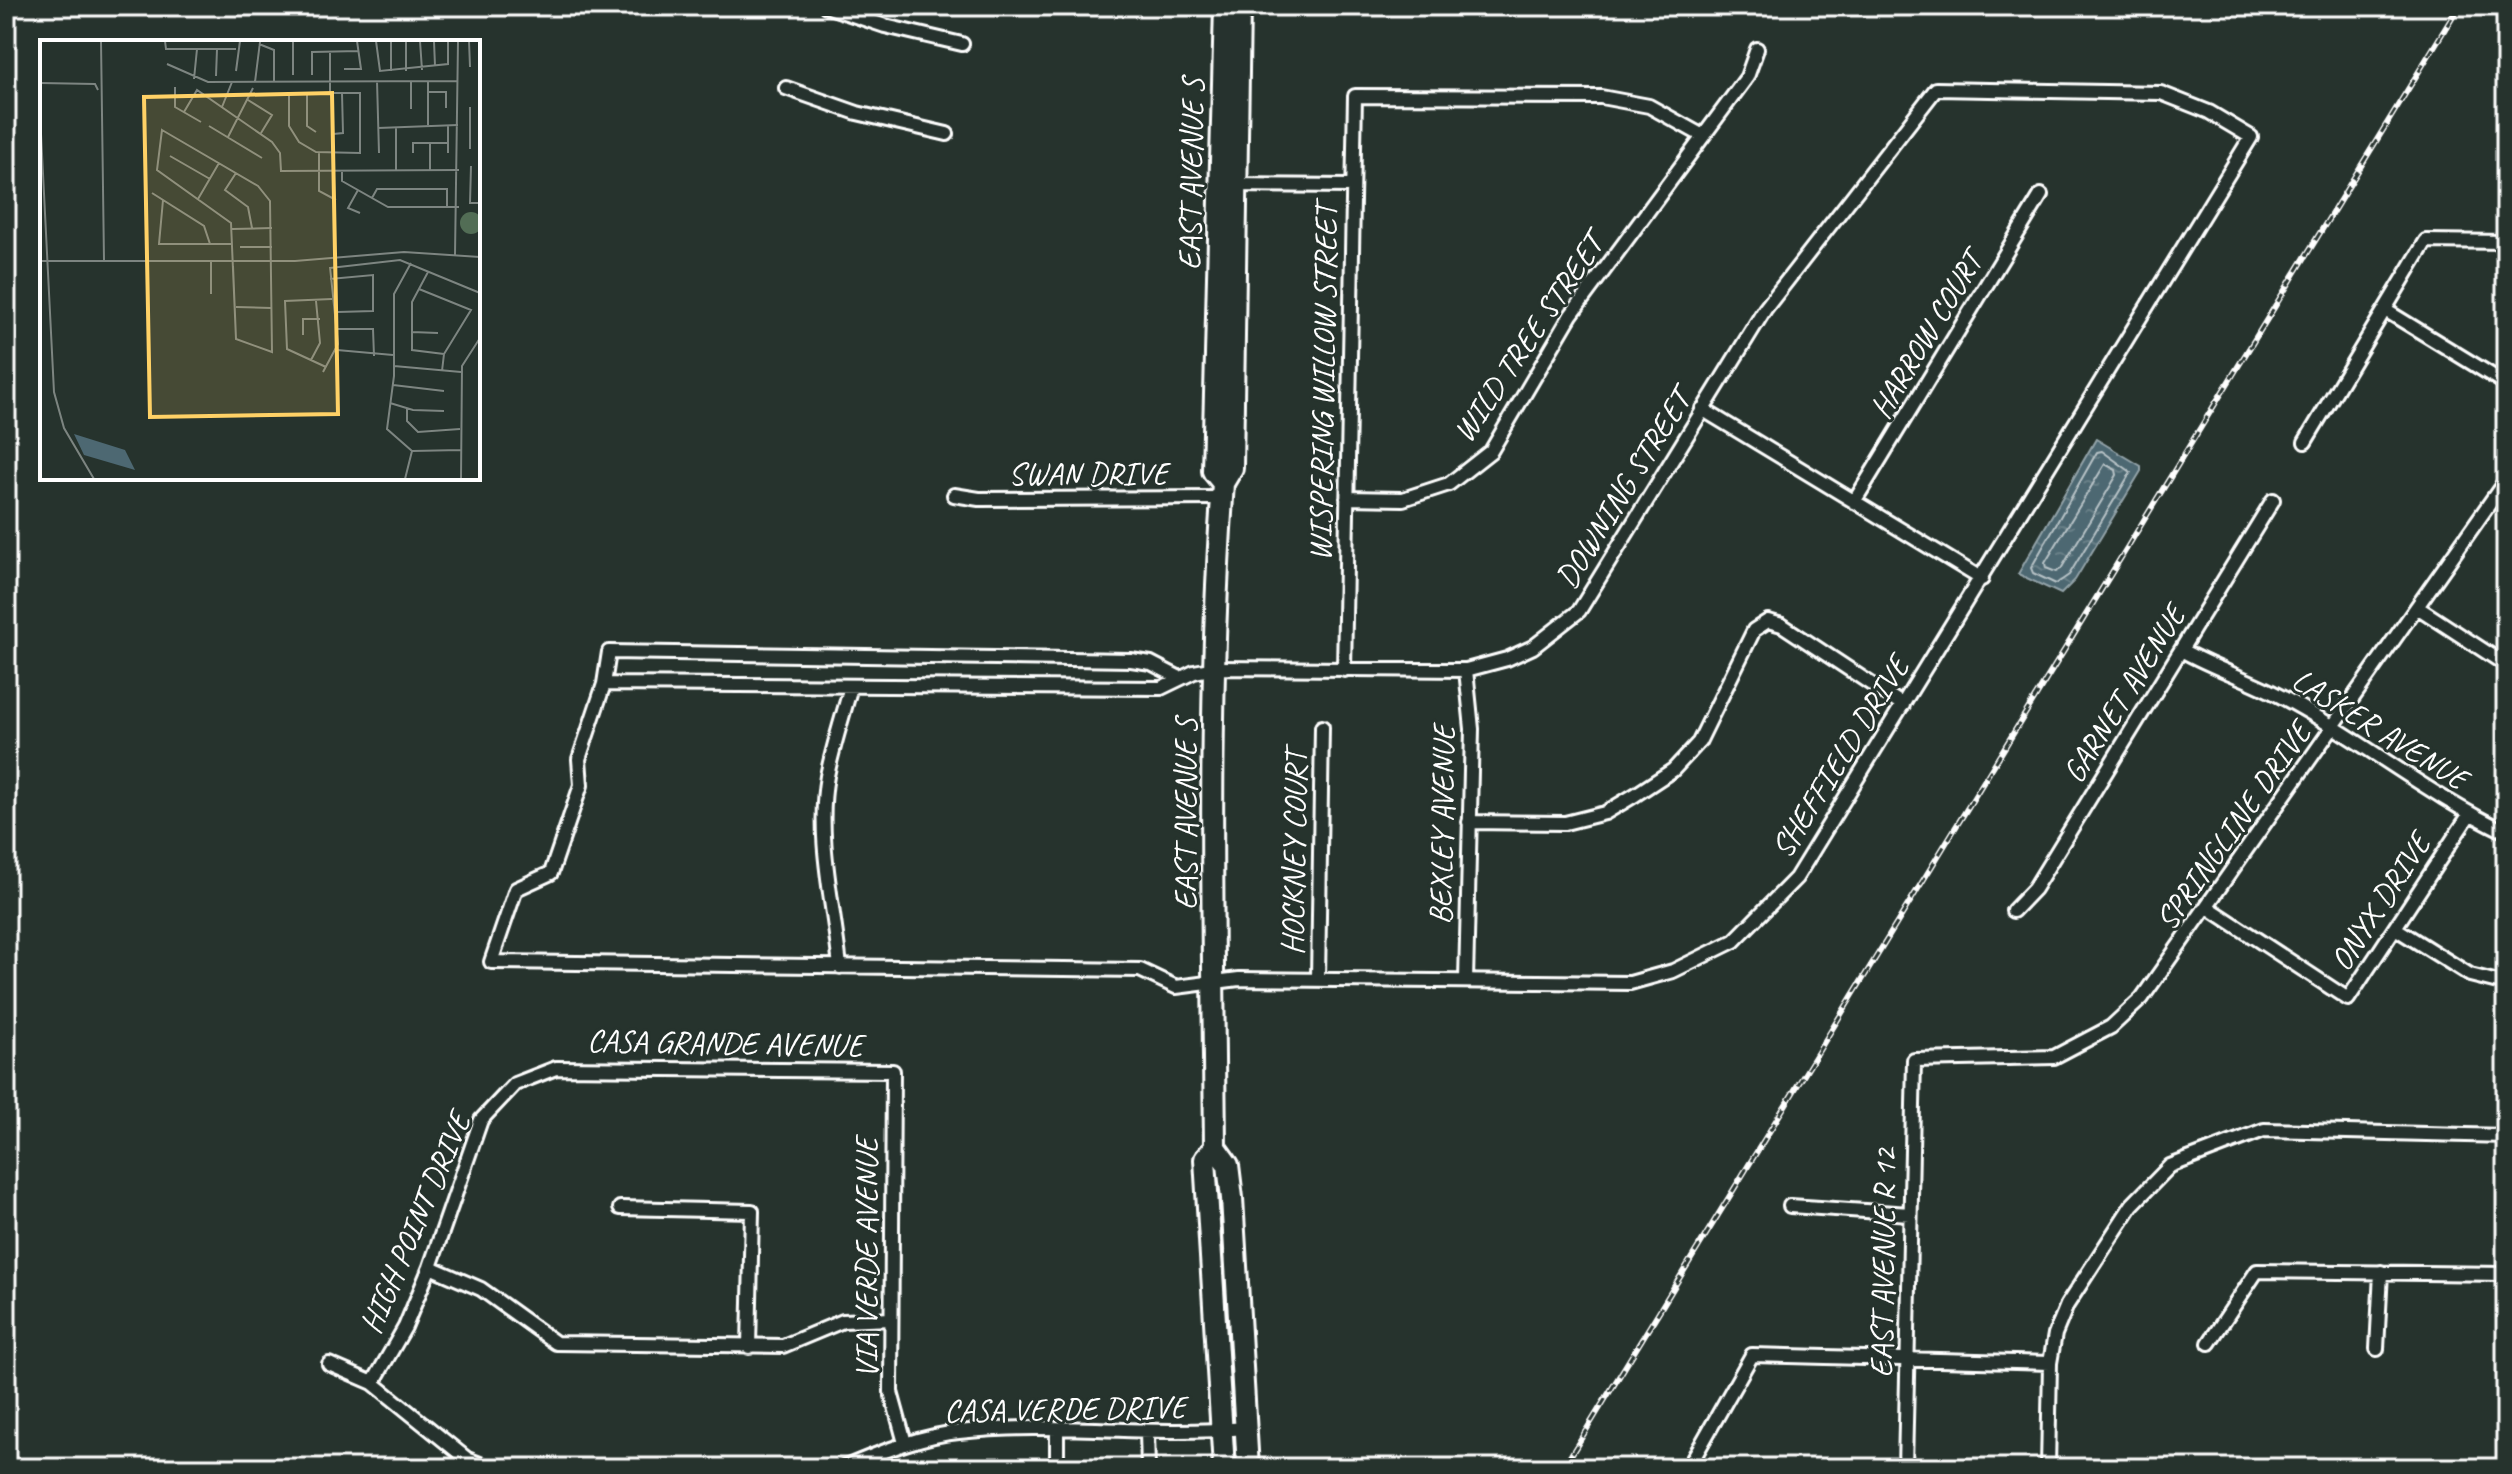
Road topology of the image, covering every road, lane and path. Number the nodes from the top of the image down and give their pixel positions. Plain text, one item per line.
1 (826, 6) edge
2 (1225, 6) edge
3 (1239, 6) edge
4 (962, 44) dead end
5 (1757, 49) dead end
6 (786, 88) dead end
7 (1936, 89) joint
8 (1222, 98) junction
9 (947, 134) dead end
10 (1703, 136) junction
11 (1238, 186) junction
12 (1353, 186) junction
13 (2041, 195) dead end
14 (2506, 242) edge
15 (2385, 310) junction
16 (2506, 384) edge
17 (1702, 409) junction
18 (2305, 442) dead end
19 (2506, 480) edge
20 (1223, 490) junction
21 (954, 495) dead end
22 (1347, 498) junction
23 (2273, 500) dead end
24 (1854, 502) junction
25 (1982, 579) junction
26 (2417, 607) junction
27 (2183, 651) junction
28 (2506, 665) edge
29 (1216, 668) junction
30 (1344, 670) junction
31 (1466, 670) junction
32 (1180, 678) junction
33 (604, 684) junction
34 (851, 686) junction
35 (1903, 705) junction
36 (1322, 727) dead end
37 (2332, 729) junction
38 (2469, 815) junction
39 (1469, 822) junction
40 (2506, 832) edge
41 (2209, 908) junction
42 (2013, 911) dead end
43 (2395, 928) junction
44 (840, 967) junction
45 (1318, 979) junction
46 (1466, 981) junction
47 (1213, 983) junction
48 (2506, 984) edge
49 (1914, 1060) joint
50 (556, 1068) joint
51 (893, 1071) joint
52 (2506, 1136) edge
53 (1215, 1147) junction
54 (1790, 1206) dead end
55 (620, 1208) dead end
56 (1910, 1214) junction
57 (430, 1267) junction
58 (2381, 1272) junction
59 (2506, 1274) edge
60 (891, 1319) junction
61 (2209, 1343) dead end
62 (749, 1347) junction
63 (2377, 1349) dead end
64 (1907, 1357) junction
65 (2050, 1363) junction
66 (329, 1364) dead end
67 (373, 1383) junction
68 (1245, 1428) junction
69 (1057, 1430) junction
70 (1221, 1430) junction
71 (1147, 1432) junction
72 (905, 1443) junction
73 (490, 1468) edge
74 (843, 1468) edge
75 (1057, 1468) edge
76 (1148, 1468) edge
77 (1224, 1468) edge
78 (1248, 1468) edge
79 (1688, 1468) edge
80 (1905, 1468) edge
81 (2048, 1468) edge

1 - 4 street
2 - 8 main road, EAST AVENUE S
3 - 11 main road, EAST AVENUE S
5 - 10 street, WILD TREE STREET
6 - 9 street
7 - 17 street, DOWNING STREET
7 - 25 street, SHEFFIELD DRIVE
8 - 11 street
8 - 20 main road, EAST AVENUE S
10 - 12 street, WISPERING WILLOW STREET
10 - 22 street, WILD TREE STREET
11 - 12 street
11 - 20 main road, EAST AVENUE S
12 - 22 street, WISPERING WILLOW STREET
13 - 24 street, HARROW COURT
14 - 15 street
15 - 16 street
15 - 18 street
17 - 24 street
17 - 31 street, DOWNING STREET
19 - 26 street, SPRINGLINE DRIVE
20 - 21 street, SWAN DRIVE
20 - 29 main road, EAST AVENUE S
22 - 30 street, WISPERING WILLOW STREET
23 - 27 street, GARNET AVENUE
24 - 25 street
25 - 35 street, SHEFFIELD DRIVE
26 - 28 street
26 - 37 street, SPRINGLINE DRIVE
27 - 37 street, LASKER AVENUE
27 - 42 street, GARNET AVENUE
29 - 30 street, DOWNING STREET
29 - 32 street, DOWNING STREET
29 - 47 main road, EAST AVENUE S
30 - 31 street, DOWNING STREET
31 - 39 street, BEXLEY AVENUE
32 - 33 street
32 - 34 street, DOWNING STREET
33 - 34 street, DOWNING STREET
33 - 44 street, SHEFFIELD DRIVE
34 - 44 street
35 - 39 street
35 - 46 street, SHEFFIELD DRIVE
36 - 45 street, HOCKNEY COURT
37 - 38 street, LASKER AVENUE
37 - 41 street, SPRINGLINE DRIVE
38 - 40 street, LASKER AVENUE
38 - 43 street, ONYX DRIVE
39 - 46 street, BEXLEY AVENUE
41 - 43 street, ONYX DRIVE
41 - 49 street, SPRINGLINE DRIVE
43 - 48 street
44 - 47 street, SHEFFIELD DRIVE
45 - 46 street, SHEFFIELD DRIVE
45 - 47 street, SHEFFIELD DRIVE
47 - 53 main road, EAST AVENUE S
49 - 56 street, EAST AVENUE R 12
50 - 51 street, CASA GRANDE AVENUE
50 - 57 street, HIGH POINT DRIVE
51 - 60 street, VIA VERDE AVENUE
52 - 65 street
53 - 68 main road, EAST AVENUE S
53 - 70 main road, EAST AVENUE S
54 - 56 street
55 - 62 street
56 - 64 street, EAST AVENUE R 12
57 - 62 street
57 - 67 street, HIGH POINT DRIVE
58 - 59 street
58 - 61 street
58 - 63 street
60 - 62 street
60 - 72 street, VIA VERDE AVENUE
64 - 65 street
64 - 79 street
64 - 80 street, EAST AVENUE R 12
65 - 81 street
66 - 67 street
67 - 73 street
68 - 70 street, CASA VERDE DRIVE
68 - 78 main road, EAST AVENUE S
69 - 71 street, CASA VERDE DRIVE
69 - 72 street, CASA VERDE DRIVE
69 - 75 street
70 - 71 street, CASA VERDE DRIVE
70 - 77 main road, EAST AVENUE S
71 - 76 street
72 - 74 street, CASA VERDE DRIVE

